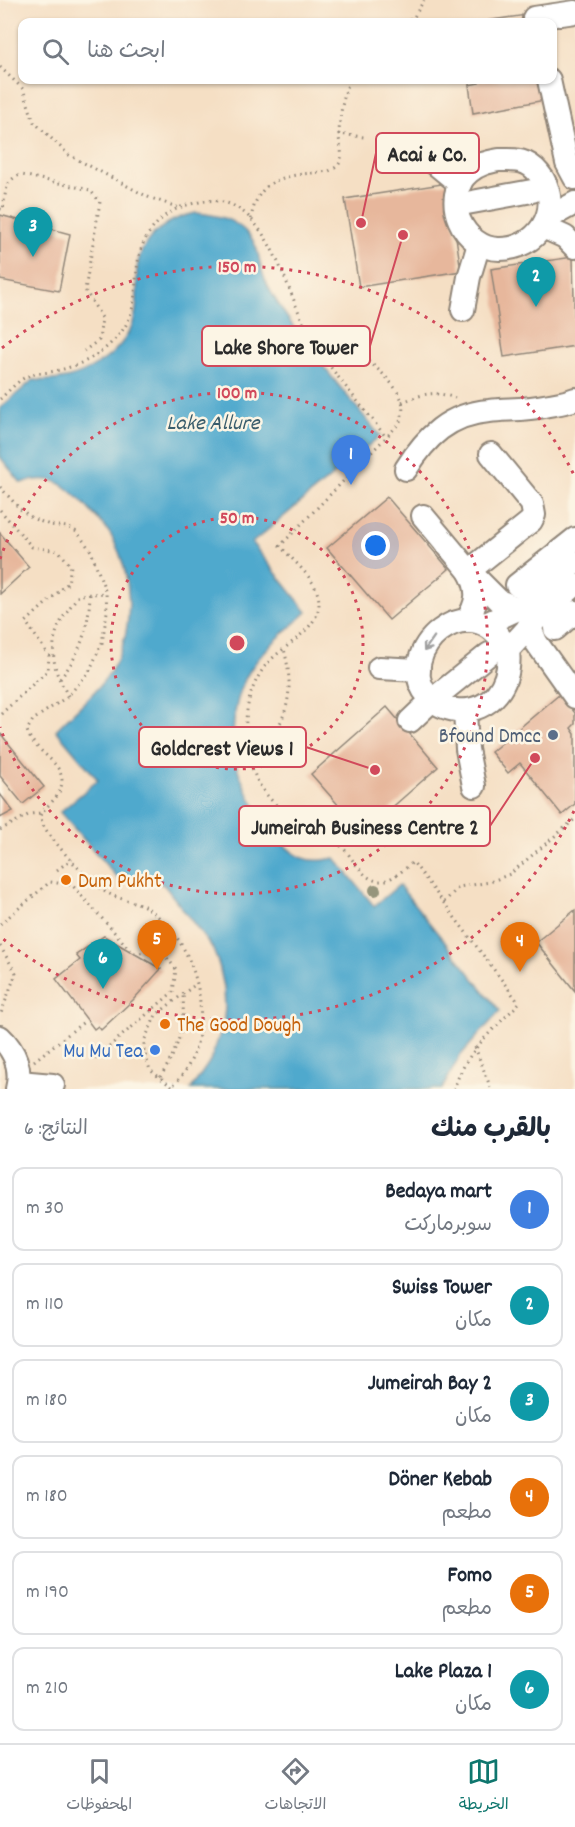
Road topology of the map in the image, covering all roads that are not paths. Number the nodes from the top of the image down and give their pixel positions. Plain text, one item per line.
1 (575, 12) edge
2 (534, 18) dead end
3 (551, 84) edge
4 (566, 121) edge
5 (432, 161) dead end
6 (575, 179) edge
7 (537, 196) junction
8 (458, 202) junction
9 (575, 202) edge
10 (479, 244) junction
11 (575, 247) edge
12 (463, 310) dead end
13 (575, 399) edge
14 (490, 454) dead end
15 (406, 469) dead end
16 (423, 516) dead end
17 (573, 543) edge
18 (469, 571) junction
19 (517, 585) dead end
20 (575, 585) edge
21 (524, 617) junction
22 (490, 644) junction
23 (379, 668) dead end
24 (563, 670) edge
25 (425, 688) junction
26 (575, 697) edge
27 (465, 711) junction
28 (407, 718) dead end
29 (474, 786) dead end
30 (9, 1061) edge
31 (53, 1085) dead end

1 - 2 lane
3 - 4 lane
4 - 6 lane
4 - 7 lane
5 - 8 lane
6 - 7 lane
7 - 8 lane
7 - 8 lane
7 - 9 lane
7 - 10 lane
7 - 11 lane
8 - 10 lane
10 - 12 lane
13 - 15 lane
14 - 18 lane
16 - 18 lane
17 - 19 lane
17 - 21 lane
18 - 21 lane
18 - 22 lane
20 - 21 lane
21 - 22 lane
21 - 22 lane
21 - 24 lane
22 - 24 lane
22 - 25 lane
22 -> 25 lane
22 - 27 lane
23 - 25 lane
24 - 26 lane
25 - 27 lane
25 - 28 lane
27 - 29 lane
30 - 31 lane

